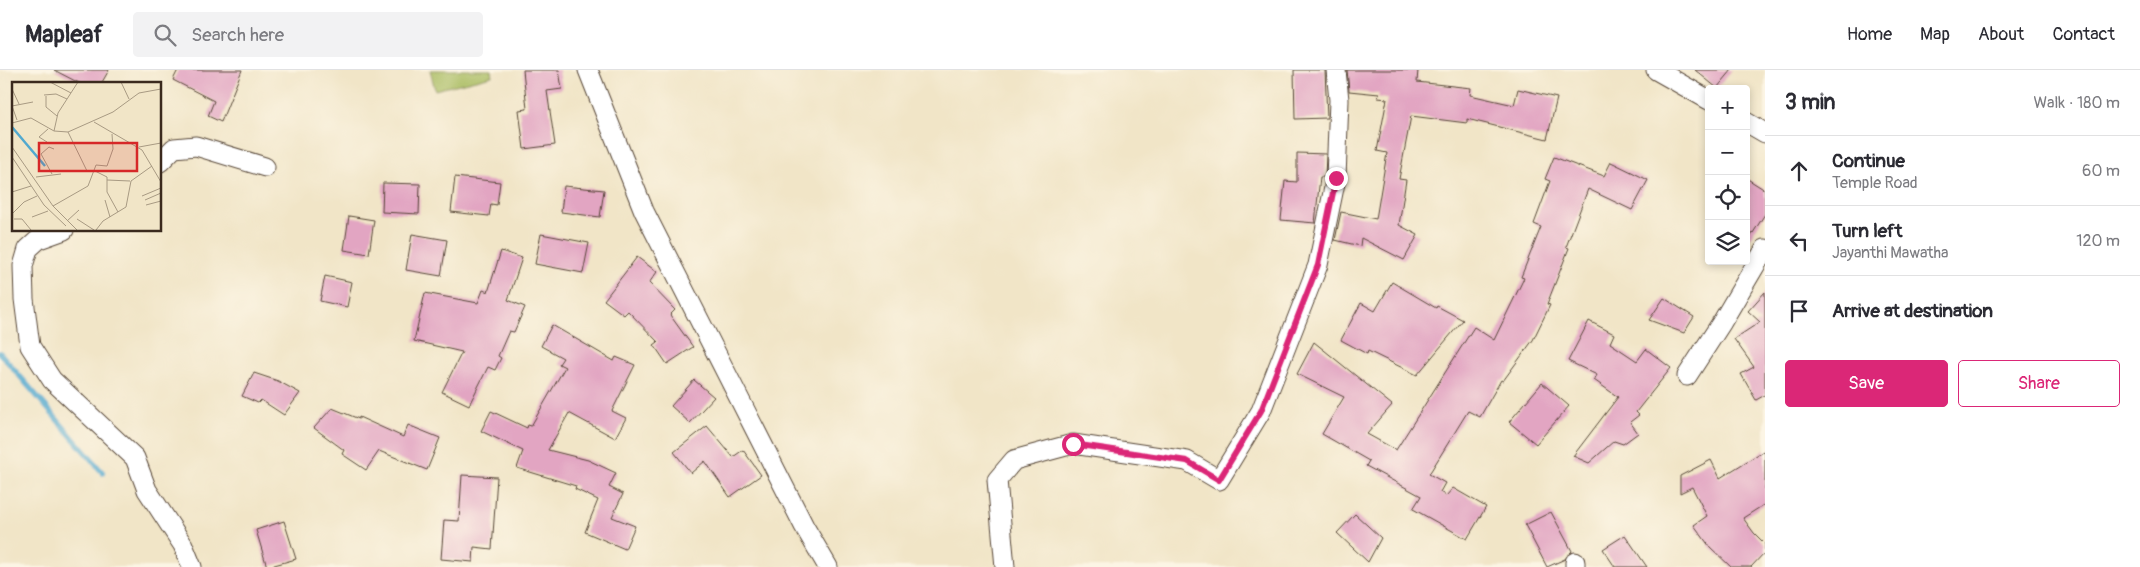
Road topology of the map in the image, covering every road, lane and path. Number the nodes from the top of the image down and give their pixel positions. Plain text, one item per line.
1 (588, 70) edge
2 (1336, 70) edge
3 (1656, 70) edge
4 (1705, 98) edge
5 (1750, 124) edge
6 (1765, 133) edge
7 (161, 161) edge
8 (265, 167) dead end
9 (61, 231) edge
10 (1765, 249) edge
11 (1687, 376) dead end
12 (192, 567) edge
13 (828, 567) edge
14 (1004, 567) edge

1 - 13 street
2 - 14 street
3 - 4 street
5 - 6 street
7 - 8 street
9 - 12 street
10 - 11 street

